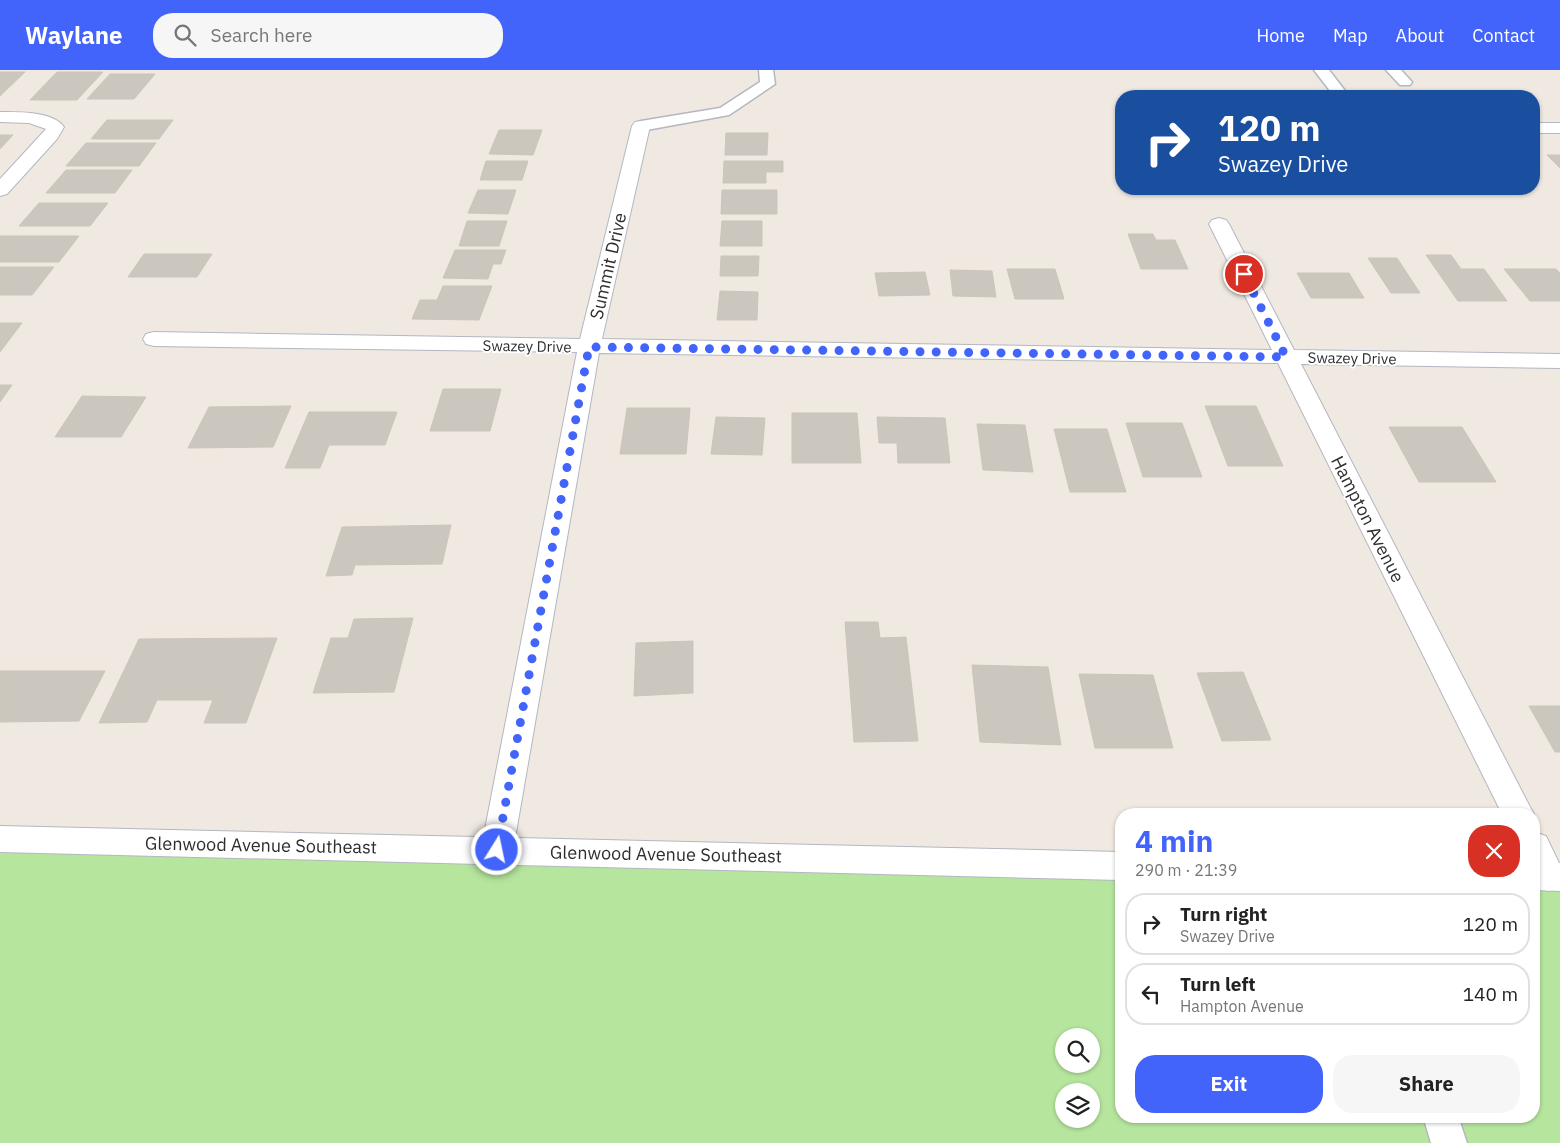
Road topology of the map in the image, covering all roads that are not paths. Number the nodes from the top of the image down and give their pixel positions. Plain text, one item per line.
1 (766, 70) edge
2 (1321, 70) edge
3 (1393, 70) edge
4 (1404, 82) dead end
5 (1337, 90) edge
6 (0, 117) edge
7 (641, 126) joint
8 (1540, 128) edge
9 (1560, 128) edge
10 (0, 190) edge
11 (1219, 224) dead end
12 (154, 338) dead end
13 (589, 347) junction
14 (1286, 357) junction
15 (1560, 361) edge
16 (1515, 808) edge
17 (0, 839) edge
18 (497, 850) junction
19 (1540, 859) edge
20 (1115, 866) edge
21 (1548, 877) edge
22 (1442, 1123) edge
23 (1449, 1143) edge

1 - 7 lane
2 - 5 lane
3 - 4 lane
6 - 10 street
7 - 13 street, Summit Drive
8 - 9 street
11 - 14 street, Hampton Avenue
12 - 13 street, Swazey Drive
13 - 14 street, Swazey Drive
13 - 18 street, Summit Drive
14 - 15 street, Swazey Drive
14 - 16 street, Hampton Avenue
17 - 18 street, Glenwood Avenue Southeast
18 - 20 street, Glenwood Avenue Southeast
19 - 21 street
22 - 23 lane

